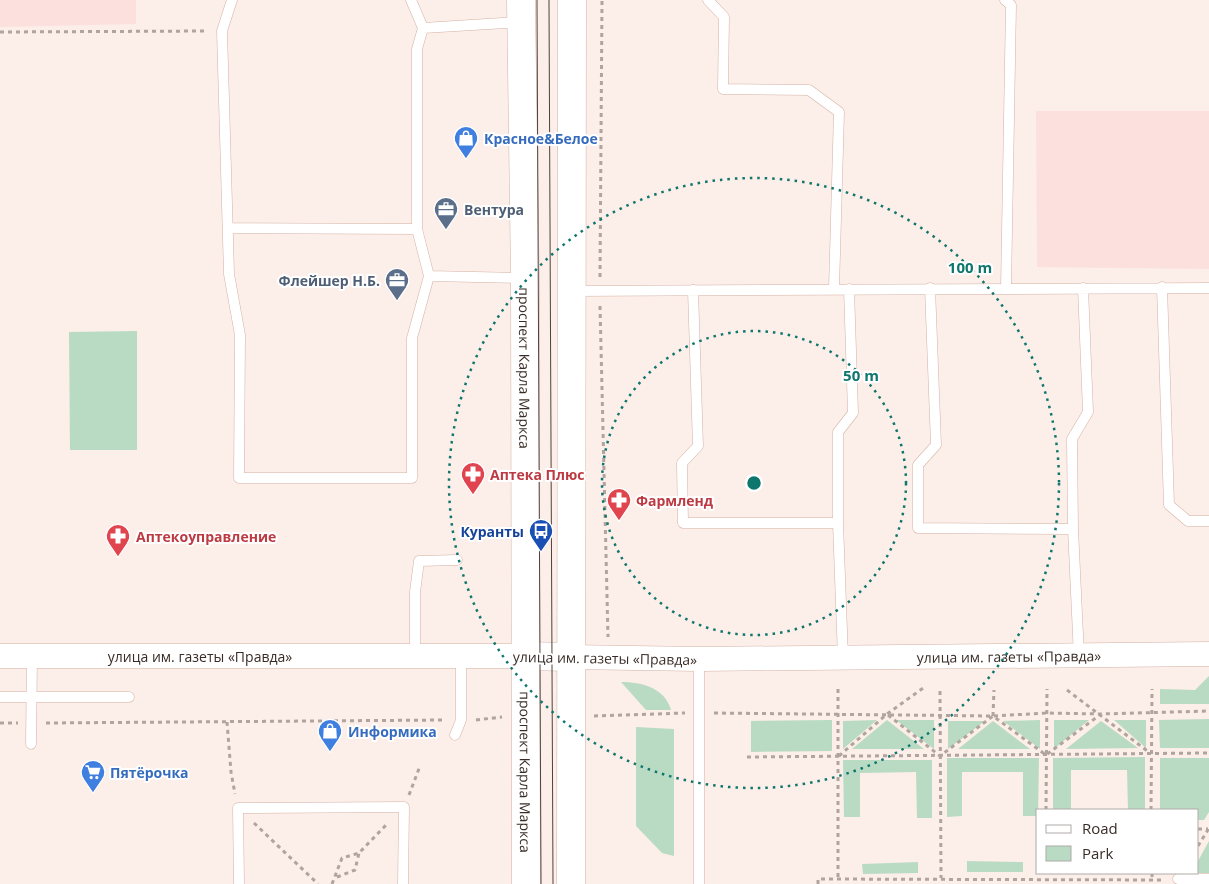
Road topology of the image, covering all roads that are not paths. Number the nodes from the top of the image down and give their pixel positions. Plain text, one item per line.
1 (232, 0) edge
2 (411, 0) edge
3 (572, 0) edge
4 (708, 0) edge
5 (1005, 0) edge
6 (521, 11) edge
7 (424, 28) junction
8 (228, 228) junction
9 (417, 230) junction
10 (429, 276) junction
11 (525, 278) junction
12 (1162, 287) junction
13 (930, 288) junction
14 (1006, 288) junction
15 (1083, 288) junction
16 (1209, 288) edge
17 (834, 289) junction
18 (848, 289) junction
19 (571, 290) junction
20 (693, 290) junction
21 (1209, 521) edge
22 (838, 522) junction
23 (1073, 529) junction
24 (457, 560) dead end
25 (1209, 654) edge
26 (0, 656) edge
27 (525, 656) junction
28 (1079, 656) junction
29 (32, 657) junction
30 (460, 657) junction
31 (569, 657) junction
32 (415, 658) junction
33 (843, 658) junction
34 (699, 659) junction
35 (0, 697) edge
36 (31, 697) junction
37 (128, 697) dead end
38 (455, 734) dead end
39 (32, 744) dead end
40 (1178, 879) road end
41 (1209, 879) edge
42 (239, 884) edge
43 (403, 884) edge
44 (526, 884) edge
45 (571, 884) edge
46 (699, 884) edge

1 - 8 lane
2 - 7 lane
3 - 19 main road
4 - 17 lane
5 - 14 lane
6 - 7 lane
6 - 11 main road, проспект Карла Маркса
7 - 9 lane
8 - 9 lane
8 - 10 lane
9 - 10 lane
10 - 11 lane
11 - 27 main road, проспект Карла Маркса
12 - 15 lane
12 - 16 lane
12 - 21 lane
13 - 14 lane
13 - 18 lane
13 - 23 lane
14 - 15 lane
15 - 23 lane
17 - 18 lane
17 - 20 lane
18 - 22 lane
19 - 20 lane
19 - 31 main road
20 - 22 lane
22 - 33 lane
23 - 28 lane
24 - 32 lane
25 - 28 street, улица им. газеты «Правда»
26 - 29 street, улица им. газеты «Правда»
27 - 30 street, улица им. газеты «Правда»
27 - 31 main road, улица им. газеты «Правда»
27 - 44 main road, проспект Карла Маркса
28 - 33 street, улица им. газеты «Правда»
29 - 32 street, улица им. газеты «Правда»
29 - 36 lane
30 - 32 street, улица им. газеты «Правда»
30 - 38 lane
31 - 34 street, улица им. газеты «Правда»
31 - 45 main road
33 - 34 street, улица им. газеты «Правда»
34 - 46 lane
35 - 36 lane
36 - 37 lane
36 - 39 lane
40 - 41 lane
42 - 43 lane

